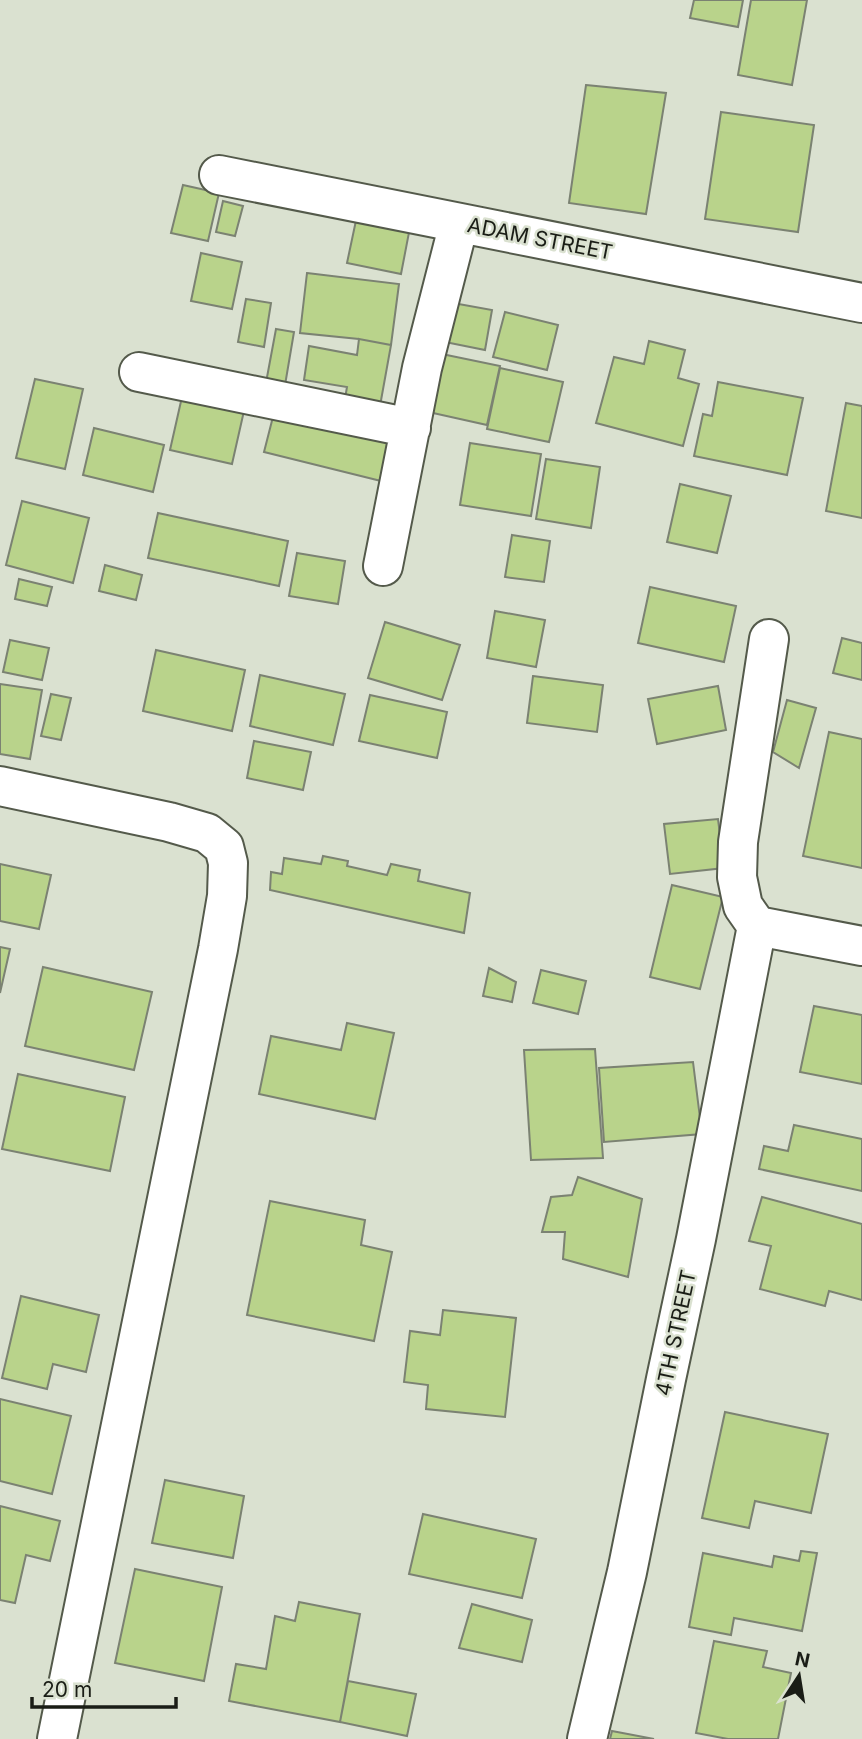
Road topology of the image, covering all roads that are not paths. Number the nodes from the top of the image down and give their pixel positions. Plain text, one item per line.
1 (219, 175) dead end
2 (459, 223) junction
3 (862, 303) edge
4 (139, 372) dead end
5 (411, 428) junction
6 (383, 566) dead end
7 (769, 639) dead end
8 (0, 786) edge
9 (757, 926) junction
10 (862, 946) edge
11 (58, 1739) edge
12 (587, 1739) edge

1 - 2 street, ADAM STREET
2 - 3 street, ADAM STREET
2 - 5 street
4 - 5 street
5 - 6 street
7 - 9 street
8 - 11 street
9 - 10 street
9 - 12 street, 4TH STREET

